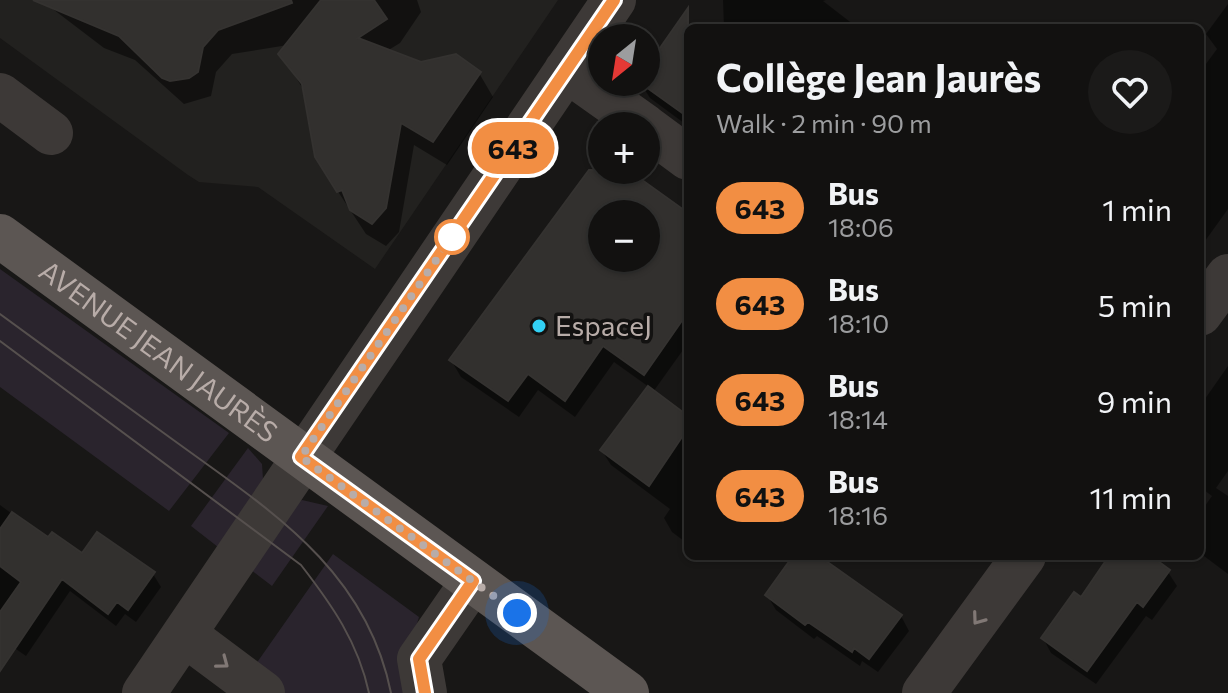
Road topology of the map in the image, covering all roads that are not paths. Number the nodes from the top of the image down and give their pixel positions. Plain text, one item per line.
1 (614, 0) edge
2 (566, 70) junction
3 (0, 95) edge
4 (625, 112) edge
5 (51, 133) dead end
6 (660, 137) edge
7 (684, 155) edge
8 (0, 236) edge
9 (1228, 276) edge
10 (1204, 309) edge
11 (301, 457) junction
12 (1021, 560) edge
13 (473, 581) junction
14 (184, 634) junction
15 (422, 676) edge
16 (144, 693) edge
17 (263, 693) edge
18 (627, 693) edge
19 (924, 693) edge

1 - 2 street
2 - 4 street
2 - 11 street
3 - 5 street
6 - 7 street
8 - 11 main road, AVENUE JEAN JAURÈS
9 - 10 street
11 - 13 main road, AVENUE JEAN JAURÈS
11 - 14 street
12 -> 19 street
13 - 15 street
13 - 18 main road, AVENUE JEAN JAURÈS
14 - 16 street
14 -> 17 street

